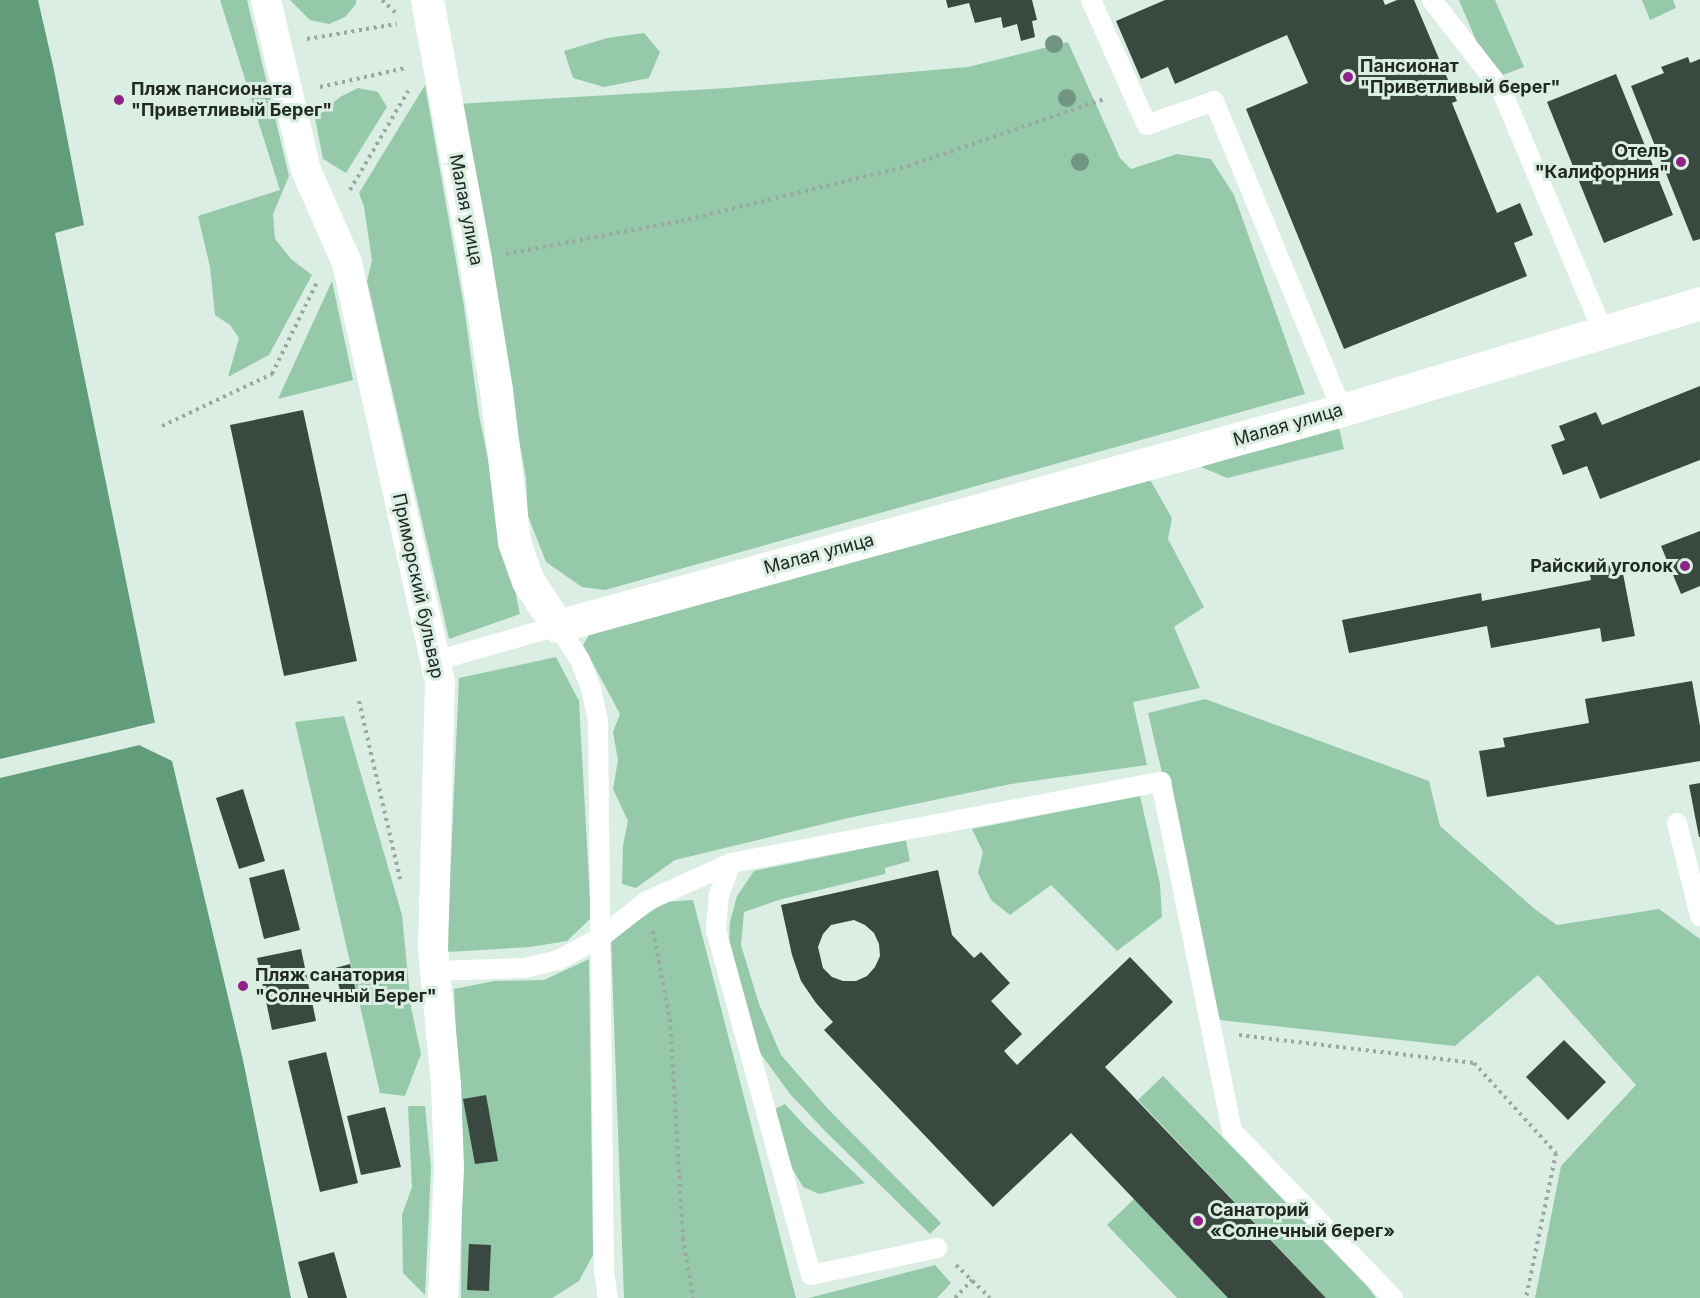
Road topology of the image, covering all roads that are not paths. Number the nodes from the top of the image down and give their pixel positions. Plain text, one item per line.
1 (266, 0) edge
2 (427, 0) edge
3 (1091, 0) edge
4 (1432, 0) edge
5 (1700, 303) edge
6 (1603, 332) junction
7 (1342, 410) junction
8 (558, 626) junction
9 (435, 661) junction
10 (1677, 823) dead end
11 (731, 863) junction
12 (1700, 916) edge
13 (600, 938) junction
14 (435, 971) junction
15 (937, 1248) road end
16 (443, 1296) edge
17 (608, 1298) edge
18 (1394, 1298) edge

1 - 9 street, Приморский бульвар
2 - 8 street, Малая улица
3 - 7 lane
4 - 6 lane
5 - 6 street, Малая улица
6 - 7 street, Малая улица
7 - 8 street, Малая улица
8 - 9 lane
8 - 13 lane
9 - 14 street, Приморский бульвар
10 - 12 lane
11 - 13 lane
11 - 15 lane
11 - 18 lane
13 - 14 lane
13 - 17 lane
14 - 16 street, Приморский бульвар

